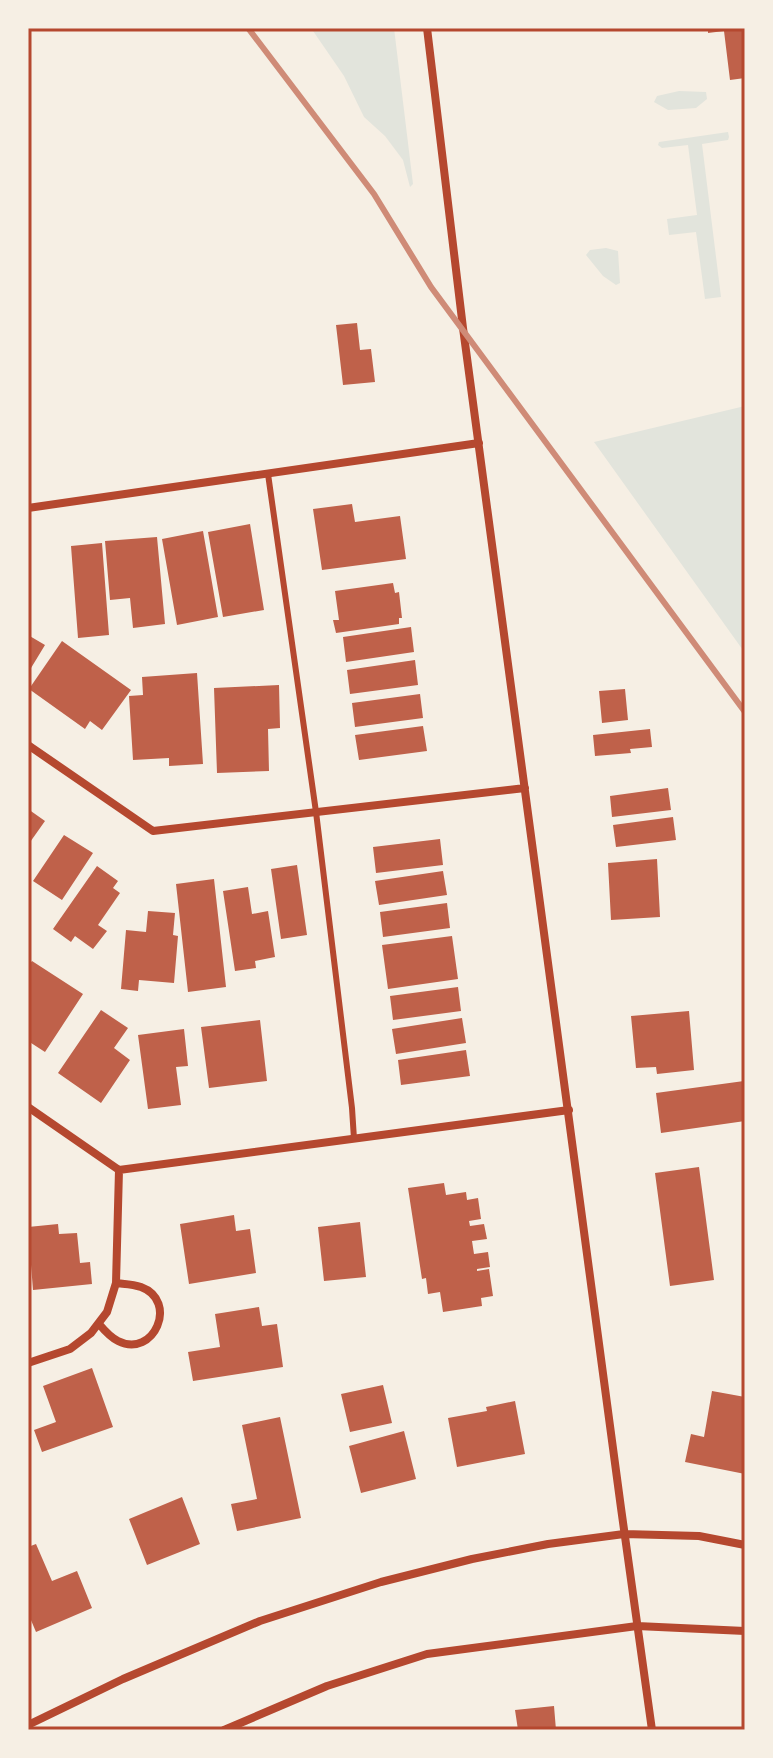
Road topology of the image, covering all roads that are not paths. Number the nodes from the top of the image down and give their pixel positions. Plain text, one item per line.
1 (427, 28) edge
2 (479, 443) junction
3 (268, 474) junction
4 (28, 508) edge
5 (28, 745) edge
6 (525, 788) junction
7 (316, 812) junction
8 (28, 1107) edge
9 (569, 1110) junction
10 (354, 1139) junction
11 (119, 1170) junction
12 (116, 1283) junction
13 (99, 1324) junction
14 (28, 1363) edge
15 (624, 1534) junction
16 (745, 1545) edge
17 (637, 1626) junction
18 (745, 1631) edge
19 (28, 1725) edge
20 (224, 1730) edge
21 (652, 1730) edge

1 - 2 street
2 - 3 street
2 - 6 street
3 - 4 street
3 - 7 lane
5 - 7 street
6 - 7 street
6 - 9 street
7 - 10 lane
8 - 11 street
9 - 10 street
9 - 15 street
10 - 11 street
11 - 12 street
12 - 13 street
12 - 13 street
13 - 14 street
15 - 16 street
15 - 17 street
15 - 19 street
17 - 18 street
17 - 20 street
17 - 21 street

